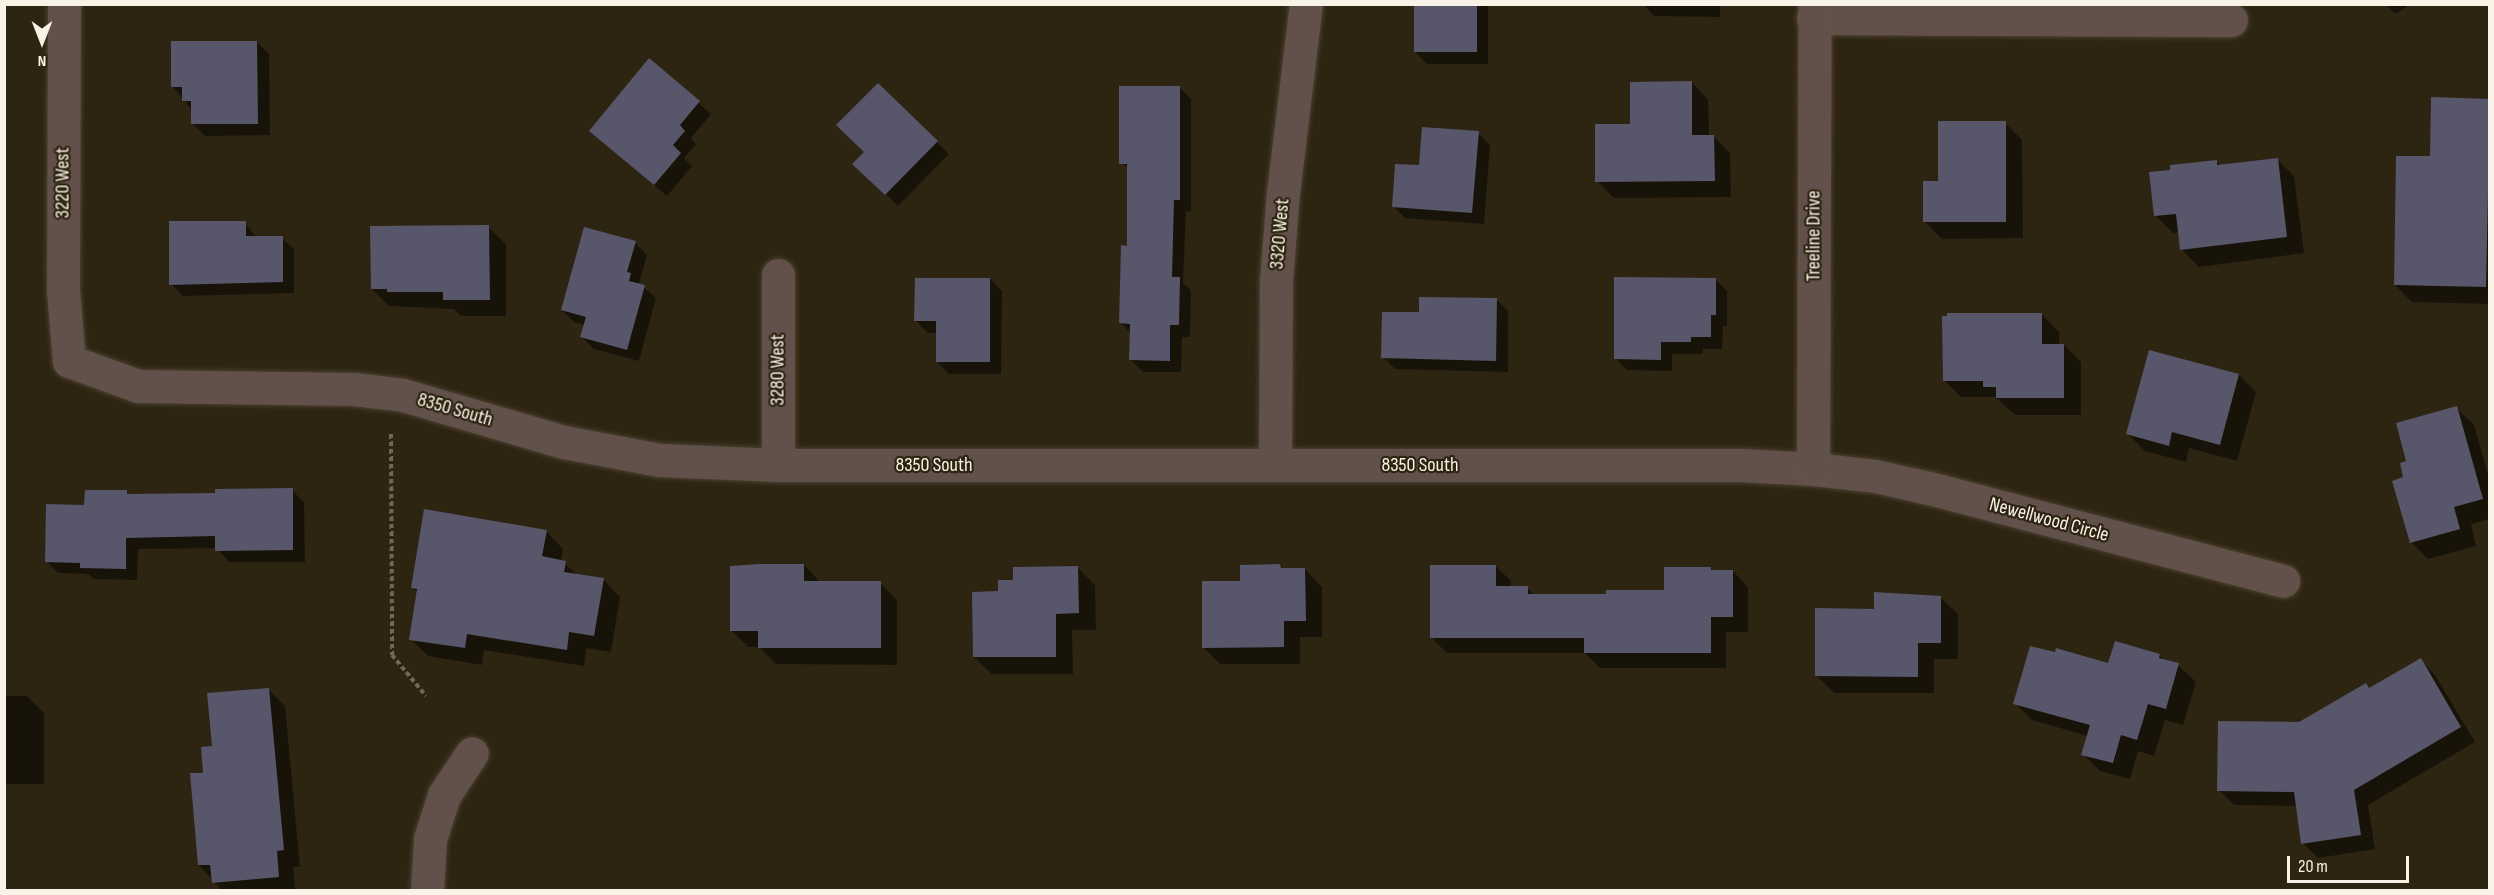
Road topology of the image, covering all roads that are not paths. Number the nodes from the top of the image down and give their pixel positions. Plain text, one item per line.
1 (64, 4) edge
2 (1306, 4) edge
3 (1814, 11) edge
4 (2231, 20) dead end
5 (778, 275) dead end
6 (69, 361) joint
7 (778, 465) junction
8 (1275, 465) junction
9 (1813, 469) junction
10 (2283, 581) dead end
11 (472, 753) dead end
12 (427, 891) edge

1 - 6 street, 3220 West
2 - 8 street, 3320 West
3 - 4 street
3 - 9 street, Treeline Drive
5 - 7 street, 3280 West
6 - 7 street, 8350 South
7 - 8 street, 8350 South
8 - 9 street, 8350 South
9 - 10 street, Newellwood Circle
11 - 12 street

